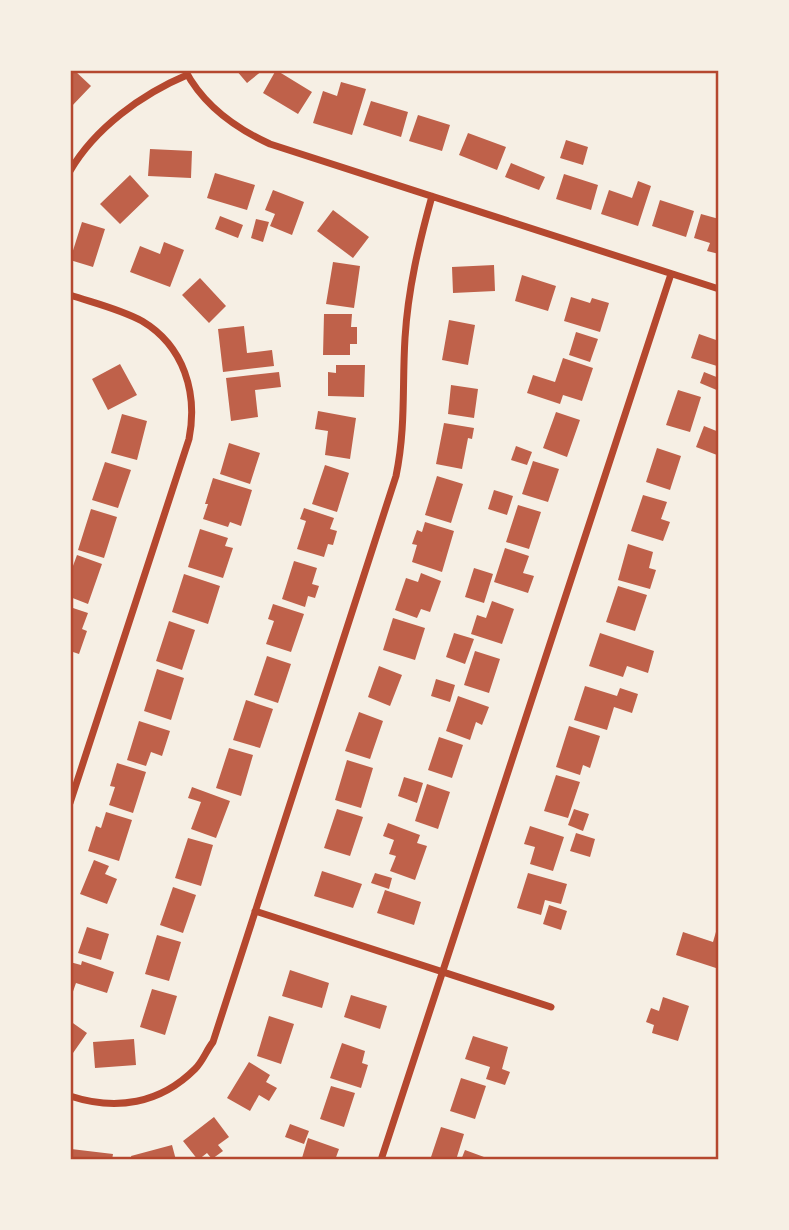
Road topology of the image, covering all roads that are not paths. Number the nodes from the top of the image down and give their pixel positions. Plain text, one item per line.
1 (186, 72) edge
2 (70, 171) edge
3 (432, 196) junction
4 (671, 274) junction
5 (719, 289) edge
6 (70, 295) edge
7 (70, 803) edge
8 (254, 911) junction
9 (443, 972) junction
10 (551, 1007) dead end
11 (70, 1096) edge
12 (381, 1160) edge

1 - 2 street
1 - 3 street
3 - 4 street
3 - 8 street
4 - 5 street
4 - 9 street
6 - 7 street
8 - 9 street
8 - 11 street
9 - 10 street
9 - 12 street

